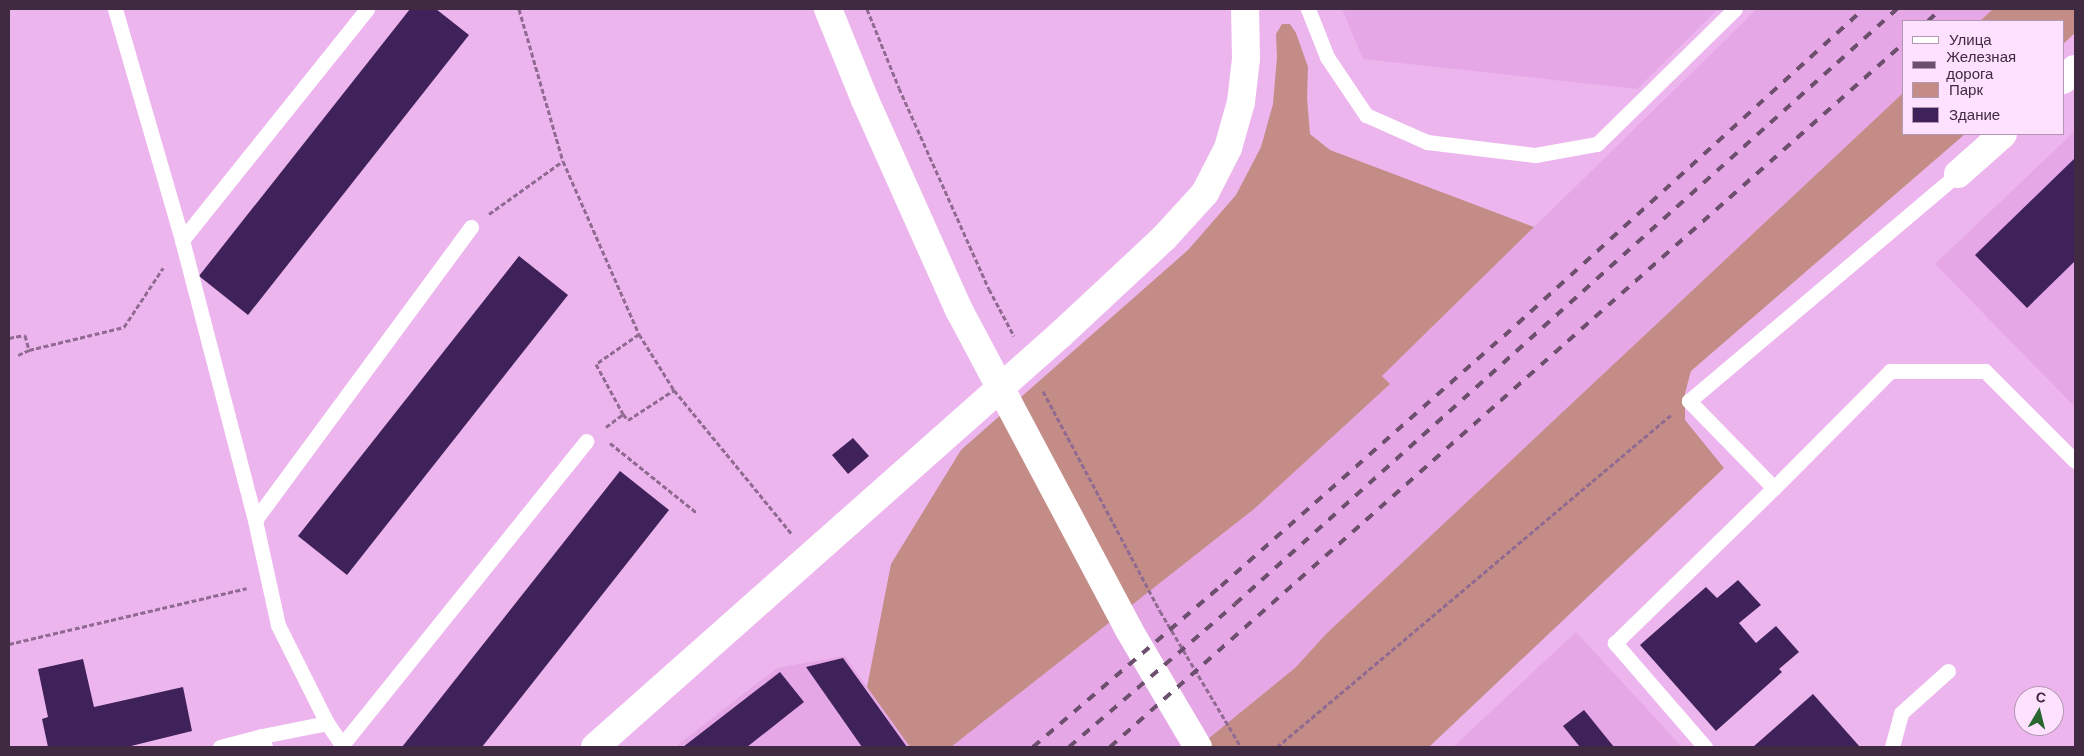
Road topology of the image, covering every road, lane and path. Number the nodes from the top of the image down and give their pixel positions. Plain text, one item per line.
1 (115, 9) edge
2 (367, 9) edge
3 (519, 9) edge
4 (828, 9) edge
5 (1246, 9) edge
6 (1308, 9) edge
7 (1735, 9) edge
8 (2075, 69) edge
9 (2064, 79) edge
10 (2002, 135) edge
11 (563, 161) junction
12 (1958, 174) joint
13 (470, 227) joint
14 (182, 240) junction
15 (639, 334) junction
16 (9, 338) edge
17 (29, 350) junction
18 (18, 355) dead end
19 (674, 390) junction
20 (1689, 400) junction
21 (605, 439) dead end
22 (586, 441) dead end
23 (2075, 461) edge
24 (1774, 488) junction
25 (697, 513) dead end
26 (254, 520) junction
27 (796, 540) dead end
28 (268, 583) junction
29 (9, 644) edge
30 (1948, 671) dead end
31 (327, 722) junction
32 (263, 742) edge
33 (343, 746) edge
34 (220, 747) edge
35 (595, 747) edge
36 (1198, 747) edge
37 (1277, 747) edge
38 (1705, 747) edge
39 (1892, 747) edge

1 - 14 lane
2 - 14 lane
3 - 11 path
4 - 36 street
5 - 35 street
6 - 7 lane
8 - 9 street
10 - 12 street
11 - 13 path
11 - 15 path
12 - 20 lane
13 - 26 lane
14 - 17 path
14 - 26 lane
15 - 19 path
15 - 19 path
16 - 17 path
17 - 18 path
19 - 27 path
20 - 24 lane
20 - 37 path
21 - 25 path
22 - 33 lane
23 - 24 lane
24 - 38 lane
26 - 28 lane
28 - 29 path
28 - 31 lane
30 - 39 lane
31 - 32 lane
31 - 33 lane
32 - 34 lane

